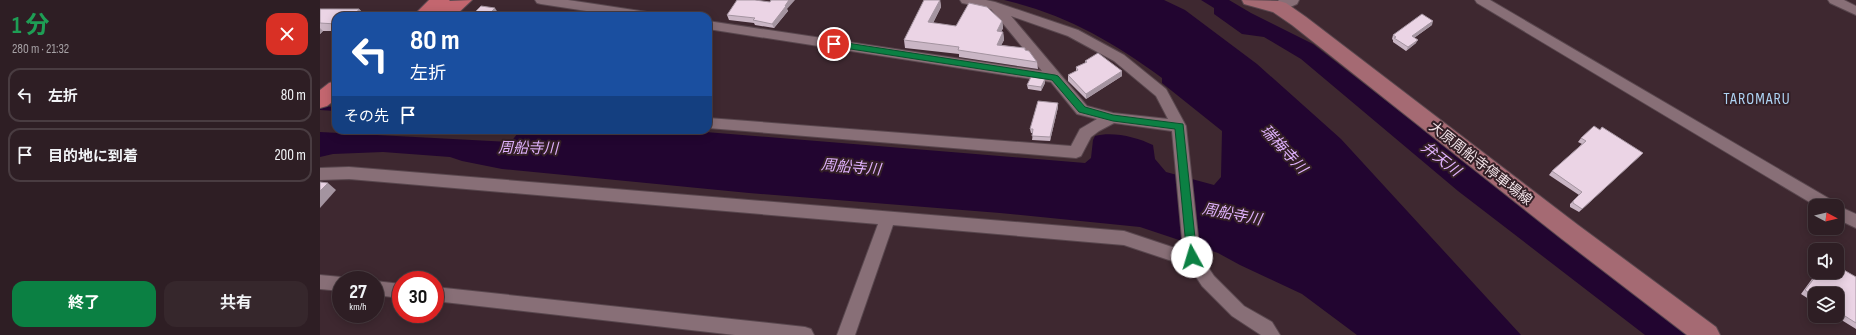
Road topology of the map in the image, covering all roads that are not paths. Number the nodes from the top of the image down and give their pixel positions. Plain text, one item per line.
1 (441, 0) edge
2 (463, 0) edge
3 (541, 0) edge
4 (966, 0) edge
5 (1481, 0) edge
6 (1834, 0) edge
7 (1269, 2) edge
8 (995, 6) junction
9 (1856, 11) edge
10 (427, 12) edge
11 (448, 12) edge
12 (620, 12) edge
13 (712, 26) edge
14 (1055, 78) junction
15 (330, 96) edge
16 (320, 116) edge
17 (1113, 118) junction
18 (712, 123) edge
19 (1180, 126) junction
20 (320, 174) edge
21 (1817, 199) edge
22 (1844, 215) edge
23 (888, 217) junction
24 (1856, 222) edge
25 (1192, 257) junction
26 (320, 282) edge
27 (332, 283) edge
28 (444, 295) edge
29 (805, 335) edge
30 (846, 335) edge
31 (1271, 335) edge
32 (1708, 335) edge

1 - 10 main road
2 - 11 main road
3 - 12 street
4 - 8 street
5 - 21 street
6 - 9 street
7 - 32 main road, 大原周船寺停車場線
8 - 14 street
8 - 19 street
13 - 14 street
14 - 17 street
15 - 16 main road
17 - 18 street
17 - 19 street
19 - 25 street
20 - 23 street
22 - 24 street
23 - 25 street
23 - 30 street
25 - 31 street
26 - 27 street
28 - 29 street

